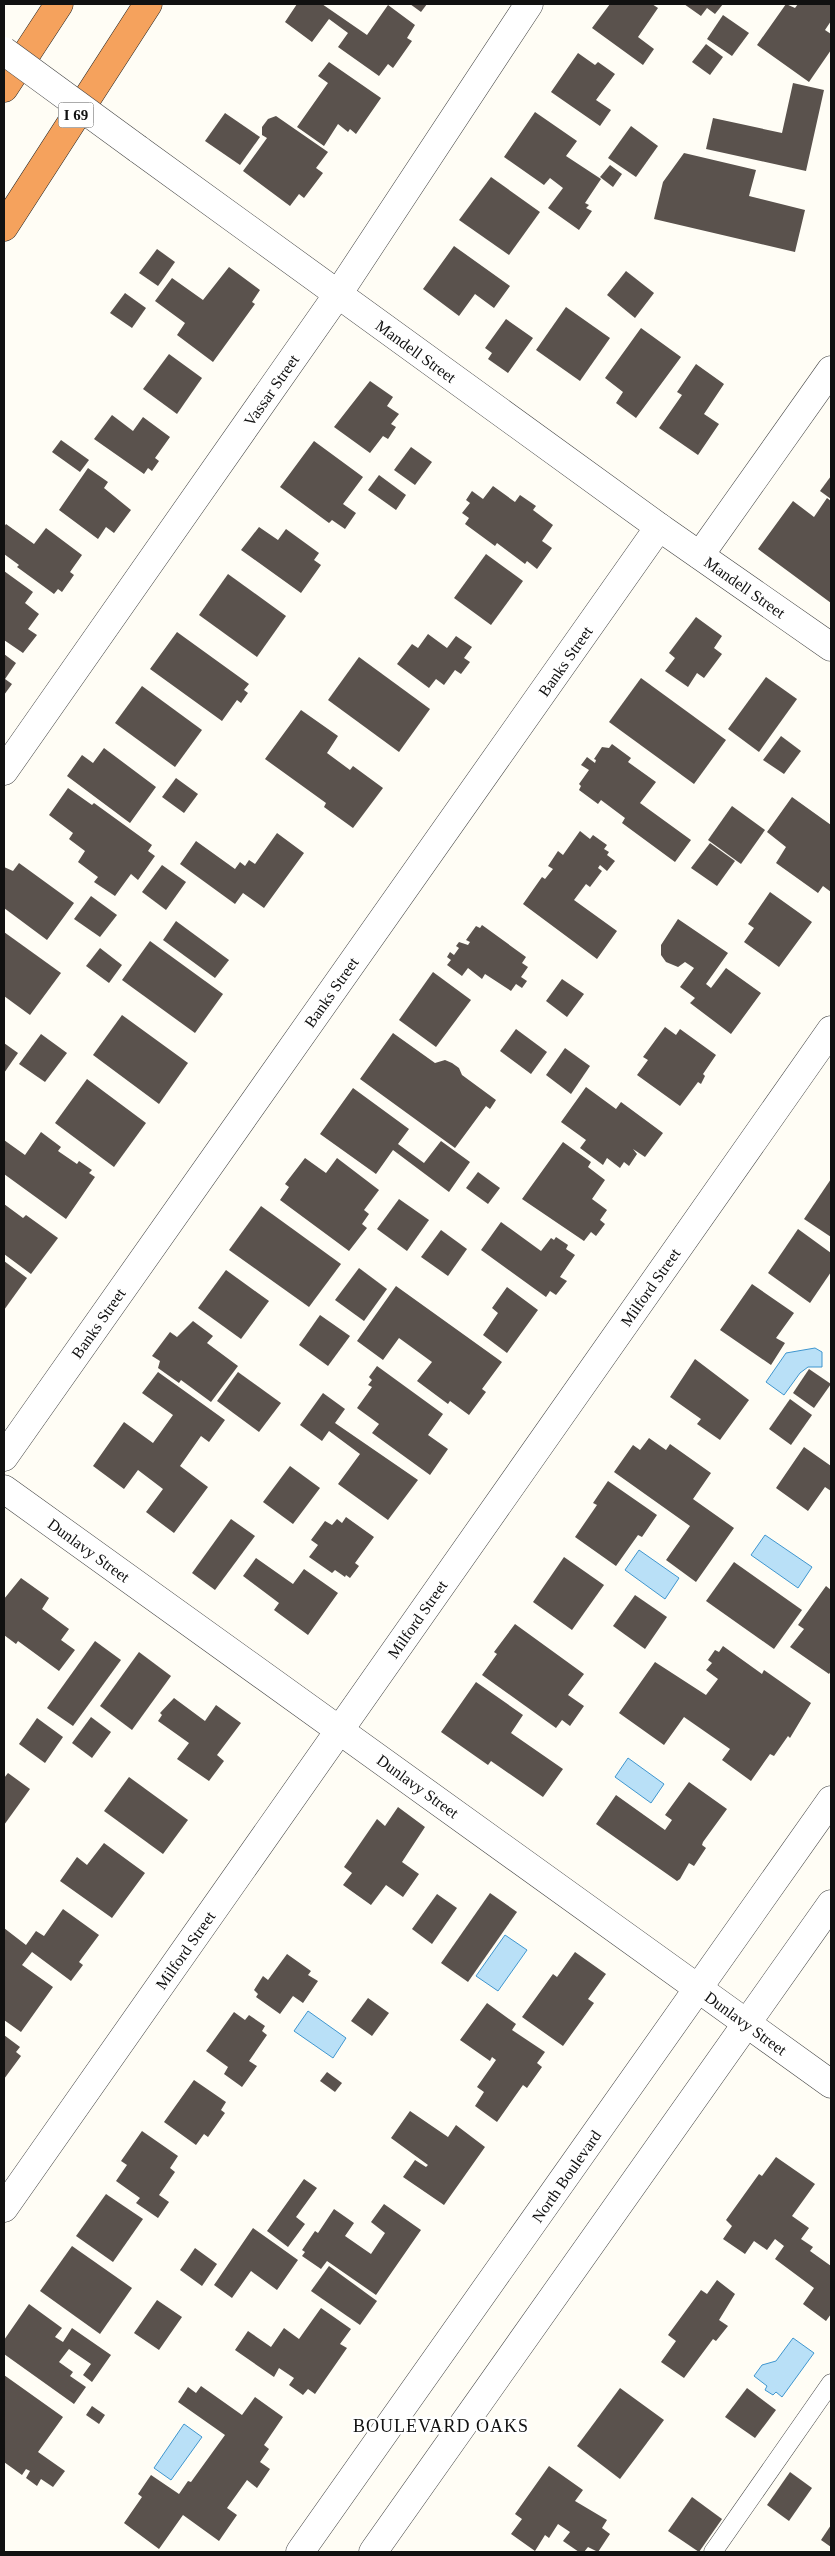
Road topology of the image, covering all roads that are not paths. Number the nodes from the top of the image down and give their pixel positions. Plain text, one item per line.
1 (59, 4) edge
2 (148, 4) edge
3 (529, 4) edge
4 (4, 51) edge
5 (4, 88) edge
6 (4, 227) edge
7 (338, 294) junction
8 (831, 370) edge
9 (659, 527) junction
10 (700, 555) junction
11 (831, 647) edge
12 (4, 771) edge
13 (831, 1030) edge
14 (4, 1457) edge
15 (4, 1489) edge
16 (339, 1730) junction
17 (831, 1800) edge
18 (831, 1904) edge
19 (698, 1988) junction
20 (747, 2023) junction
21 (831, 2084) edge
22 (4, 2208) edge
23 (831, 2383) edge
24 (300, 2552) edge
25 (373, 2552) edge
26 (713, 2552) edge

1 - 5 highway
2 - 6 highway, I 69
3 - 7 street, Vassar Street
4 - 7 street, Mandell Street, bridge
7 - 9 street, Mandell Street
7 - 12 street, Vassar Street
8 - 10 street
9 - 10 street, Mandell Street
9 - 14 street, Banks Street
10 - 11 street, Mandell Street
13 - 16 street, Milford Street
15 - 16 street, Dunlavy Street
16 - 19 street, Dunlavy Street
16 - 22 street, Milford Street
17 - 19 street, North Boulevard
18 - 20 street
19 - 20 street, Dunlavy Street
19 - 24 street, North Boulevard
20 - 21 street, Dunlavy Street
20 - 25 street
23 - 26 lane

